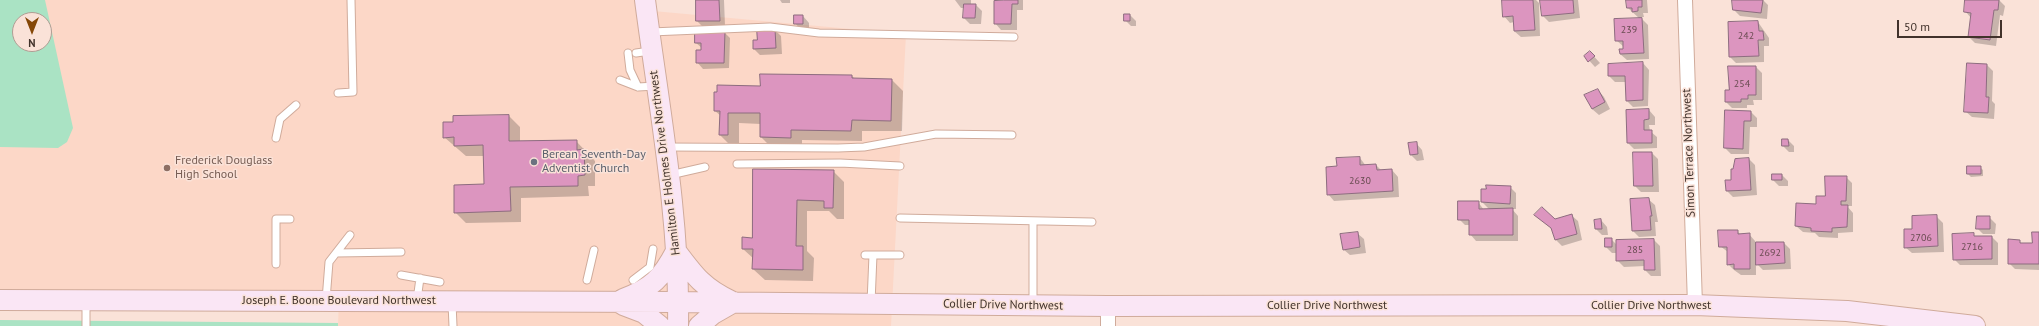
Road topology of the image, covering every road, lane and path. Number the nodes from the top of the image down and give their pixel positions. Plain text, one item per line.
1 (351, 0) edge
2 (645, 0) edge
3 (1685, 0) edge
4 (1014, 37) dead end
5 (646, 45) junction
6 (628, 53) dead end
7 (620, 80) dead end
8 (648, 87) junction
9 (338, 93) dead end
10 (296, 105) dead end
11 (1012, 135) dead end
12 (276, 138) dead end
13 (665, 147) junction
14 (737, 164) dead end
15 (900, 166) dead end
16 (705, 167) dead end
17 (669, 176) junction
18 (900, 218) dead end
19 (290, 219) dead end
20 (1033, 221) junction
21 (1092, 222) dead end
22 (350, 235) dead end
23 (653, 249) dead end
24 (594, 250) dead end
25 (676, 251) junction
26 (401, 252) dead end
27 (336, 253) junction
28 (865, 255) dead end
29 (873, 255) junction
30 (900, 255) dead end
31 (276, 264) dead end
32 (401, 275) dead end
33 (420, 278) junction
34 (586, 280) dead end
35 (633, 280) dead end
36 (440, 282) dead end
37 (0, 300) edge
38 (86, 300) junction
39 (326, 301) junction
40 (417, 301) junction
41 (452, 301) junction
42 (615, 302) junction
43 (679, 302) junction
44 (734, 302) junction
45 (871, 304) junction
46 (1033, 305) junction
47 (1695, 305) junction
48 (1108, 306) junction
49 (86, 326) edge
50 (454, 326) edge
51 (660, 326) edge
52 (678, 326) edge
53 (699, 326) edge
54 (1108, 326) edge
55 (1975, 326) edge

1 - 9 lane
2 - 5 main road, Hamilton E Holmes Drive Northwest
3 - 47 street, Simon Terrace Northwest
4 - 5 lane
5 - 8 main road, Hamilton E Holmes Drive Northwest
6 - 8 lane
7 - 8 lane
8 - 13 main road, Hamilton E Holmes Drive Northwest
10 - 12 lane
11 - 13 lane
13 - 17 main road, Hamilton E Holmes Drive Northwest
14 - 15 lane
16 - 17 lane
17 - 25 main road, Hamilton E Holmes Drive Northwest
18 - 20 lane
19 - 31 lane
20 - 21 lane
20 - 46 lane
22 - 27 lane
23 - 35 lane
24 - 34 lane
25 - 42 main road
25 - 43 main road, Hamilton E Holmes Drive Northwest
25 - 44 main road
26 - 27 lane
27 - 39 lane
28 - 29 lane
29 - 30 lane
29 - 45 lane
32 - 33 lane
33 - 36 lane
33 - 40 lane
37 - 38 main road, Joseph E. Boone Boulevard Northwest
38 - 39 main road, Joseph E. Boone Boulevard Northwest
38 - 49 lane
39 - 40 main road, Joseph E. Boone Boulevard Northwest
40 - 41 main road, Joseph E. Boone Boulevard Northwest
41 - 42 main road, Joseph E. Boone Boulevard Northwest
41 - 50 lane
42 - 43 main road, Joseph E. Boone Boulevard Northwest
42 - 51 main road
43 - 44 main road, Collier Drive Northwest
43 - 52 main road, Hamilton E Holmes Drive Northwest
44 - 45 main road, Collier Drive Northwest
44 - 53 main road
45 - 46 main road, Collier Drive Northwest
46 - 48 main road, Collier Drive Northwest
47 - 48 main road, Collier Drive Northwest
47 - 55 main road, Collier Drive Northwest
48 - 54 street

